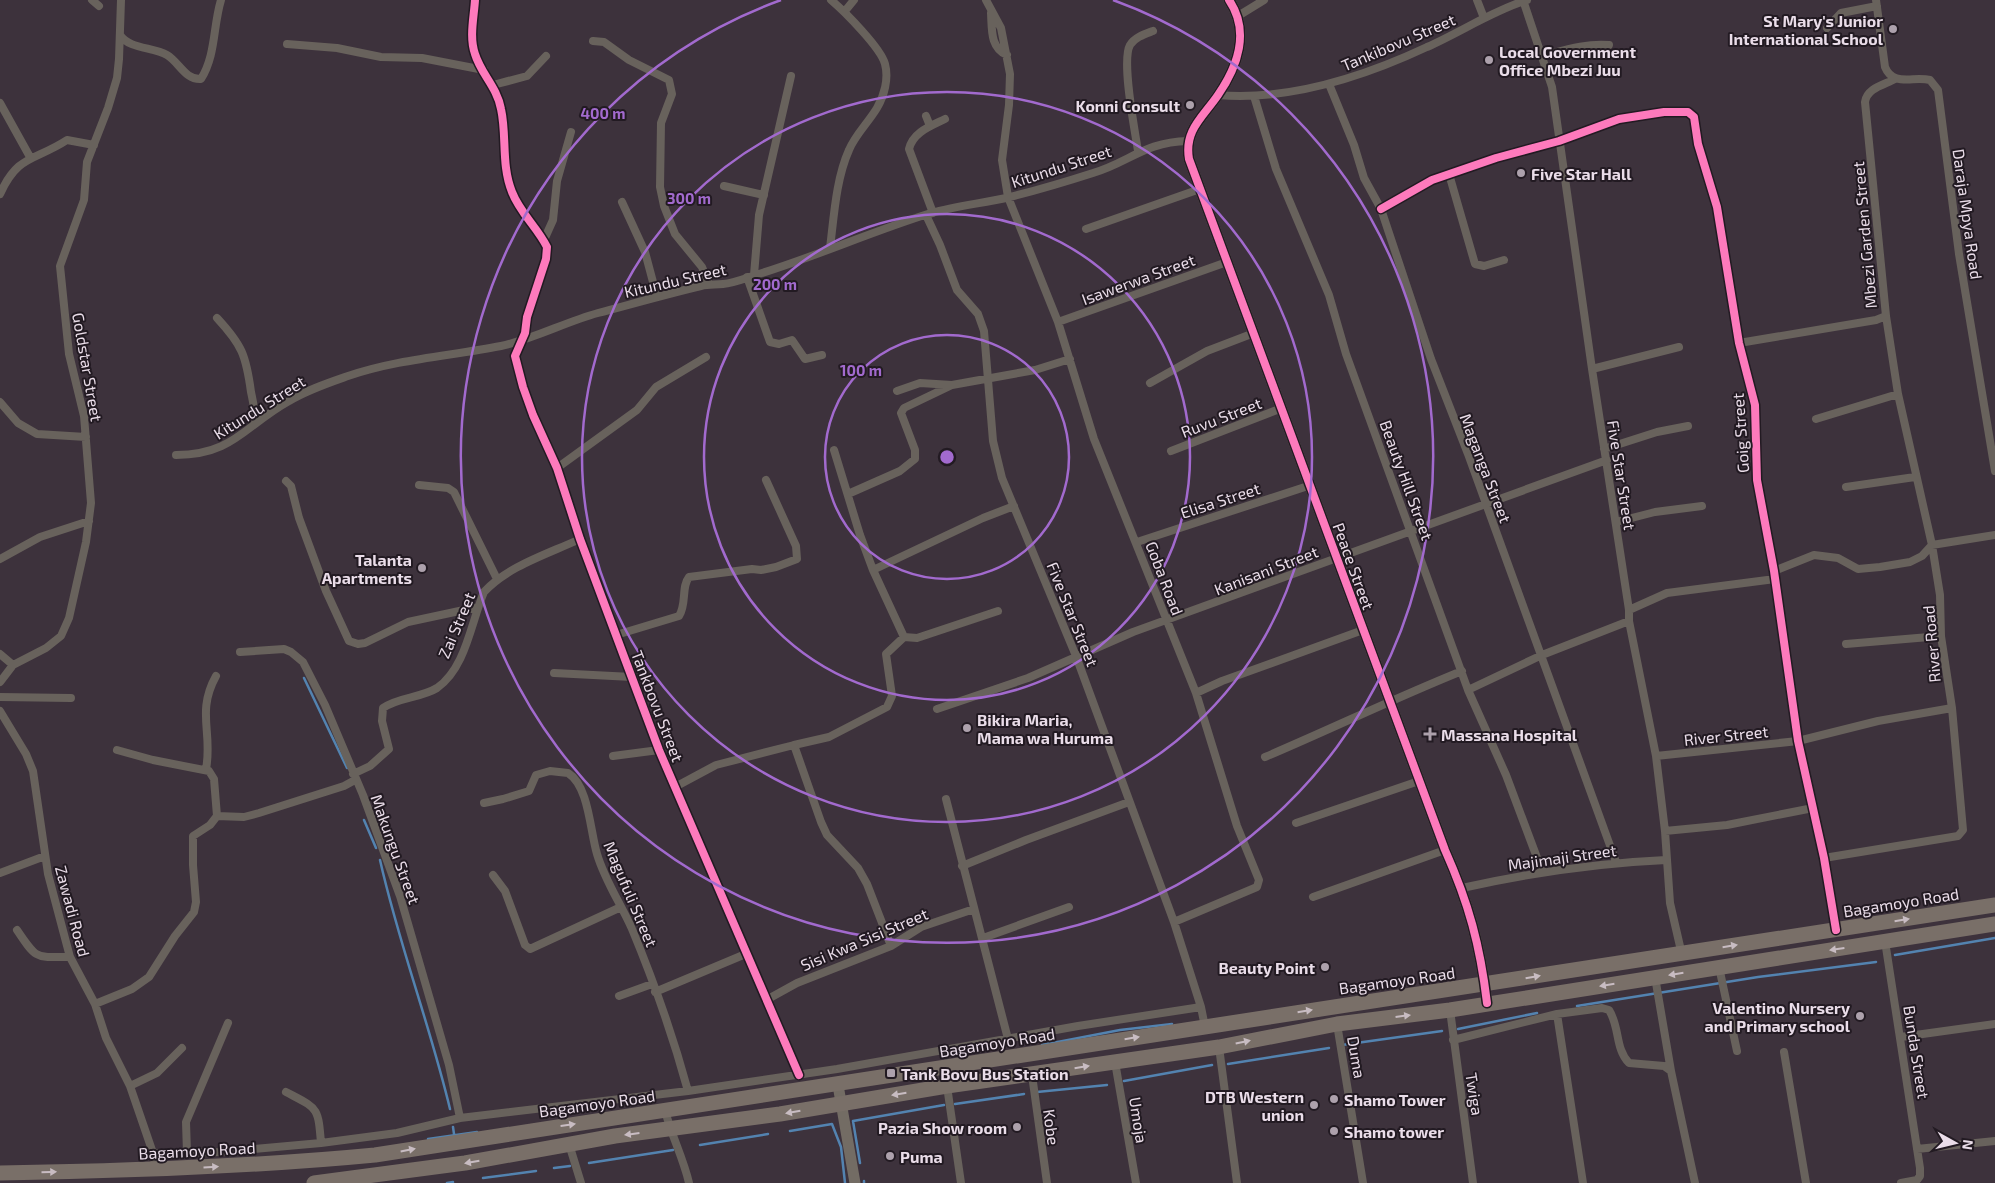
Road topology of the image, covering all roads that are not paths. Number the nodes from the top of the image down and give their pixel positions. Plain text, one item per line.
1 (92, 0) edge
2 (121, 0) edge
3 (222, 0) edge
4 (475, 0) edge
5 (831, 0) edge
6 (854, 0) edge
7 (986, 0) edge
8 (1229, 0) edge
9 (1264, 0) edge
10 (1477, 0) edge
11 (1525, 0) edge
12 (1877, 3) edge
13 (99, 6) dead end
14 (845, 11) junction
15 (1238, 16) junction
16 (1484, 18) junction
17 (1827, 28) dead end
18 (1153, 31) dead end
19 (120, 35) junction
20 (593, 41) dead end
21 (287, 44) dead end
22 (1609, 45) dead end
23 (546, 56) dead end
24 (1542, 56) junction
25 (484, 70) junction
26 (791, 76) dead end
27 (1895, 79) junction
28 (1329, 84) junction
29 (493, 85) junction
30 (1218, 95) junction
31 (1254, 96) junction
32 (0, 103) edge
33 (926, 116) dead end
34 (945, 119) dead end
35 (930, 126) junction
36 (570, 132) dead end
37 (1188, 141) junction
38 (1559, 141) junction
39 (94, 145) junction
40 (1138, 151) junction
41 (30, 157) junction
42 (1449, 174) junction
43 (724, 186) dead end
44 (1200, 188) junction
45 (0, 194) edge
46 (764, 195) junction
47 (1008, 197) junction
48 (622, 202) dead end
49 (1381, 209) junction
50 (930, 214) junction
51 (1086, 229) dead end
52 (544, 240) junction
53 (830, 248) junction
54 (1504, 260) dead end
55 (1227, 262) junction
56 (750, 276) junction
57 (709, 284) junction
58 (657, 297) junction
59 (1886, 316) junction
60 (217, 318) dead end
61 (1058, 322) junction
62 (1254, 332) junction
63 (520, 340) junction
64 (1739, 343) junction
65 (1679, 347) dead end
66 (822, 354) dead end
67 (706, 357) dead end
68 (1070, 359) junction
69 (1592, 369) junction
70 (989, 379) junction
71 (1150, 383) dead end
72 (952, 385) junction
73 (896, 391) dead end
74 (1898, 394) junction
75 (0, 402) edge
76 (1282, 408) junction
77 (1816, 419) dead end
78 (254, 423) junction
79 (1688, 426) dead end
80 (86, 437) junction
81 (1604, 449) junction
82 (834, 450) dead end
83 (1171, 451) dead end
84 (176, 455) dead end
85 (1607, 460) junction
86 (557, 468) junction
87 (1995, 471) edge
88 (1915, 477) junction
89 (766, 480) dead end
90 (286, 481) dead end
91 (419, 485) dead end
92 (1311, 485) junction
93 (1846, 487) dead end
94 (848, 494) junction
95 (1014, 506) junction
96 (1486, 506) junction
97 (1702, 506) dead end
98 (89, 521) junction
99 (1616, 522) junction
100 (1412, 532) junction
101 (1995, 535) edge
102 (580, 538) junction
103 (1137, 542) junction
104 (1932, 545) junction
105 (1336, 558) junction
106 (0, 559) edge
107 (874, 570) junction
108 (1774, 570) junction
109 (497, 579) junction
110 (1775, 579) junction
111 (478, 607) junction
112 (1629, 610) junction
113 (998, 611) dead end
114 (1629, 621) junction
115 (1166, 622) junction
116 (1363, 630) junction
117 (616, 635) junction
118 (1941, 636) junction
119 (904, 637) junction
120 (1846, 644) dead end
121 (240, 652) dead end
122 (0, 654) edge
123 (1542, 655) junction
124 (1076, 656) junction
125 (13, 665) junction
126 (1462, 671) junction
127 (554, 674) dead end
128 (216, 676) dead end
129 (632, 677) junction
130 (0, 682) edge
131 (1468, 690) junction
132 (1196, 693) junction
133 (0, 697) edge
134 (71, 698) dead end
135 (1390, 700) junction
136 (1952, 708) junction
137 (936, 709) dead end
138 (0, 711) edge
139 (1798, 741) junction
140 (794, 745) junction
141 (117, 750) dead end
142 (659, 750) junction
143 (613, 756) dead end
144 (1656, 756) junction
145 (1265, 757) dead end
146 (206, 769) junction
147 (354, 777) junction
148 (1419, 781) junction
149 (675, 787) junction
150 (946, 799) dead end
151 (1129, 802) junction
152 (484, 803) dead end
153 (1813, 808) junction
154 (217, 816) junction
155 (1296, 823) dead end
156 (1665, 831) junction
157 (1445, 850) junction
158 (45, 856) junction
159 (1824, 858) junction
160 (1666, 860) junction
161 (1616, 862) junction
162 (962, 866) junction
163 (1542, 871) junction
164 (0, 874) edge
165 (493, 875) dead end
166 (1462, 888) junction
167 (1313, 897) dead end
168 (1995, 905) edge
169 (621, 907) junction
170 (1069, 907) dead end
171 (974, 909) junction
172 (1174, 922) junction
173 (1995, 924) edge
174 (17, 930) dead end
175 (1836, 930) junction
176 (983, 938) junction
177 (1885, 941) junction
178 (892, 946) junction
179 (748, 953) junction
180 (1682, 955) junction
181 (70, 956) junction
182 (1719, 967) junction
183 (1655, 977) junction
184 (1485, 986) junction
185 (654, 988) junction
186 (619, 996) dead end
187 (768, 999) junction
188 (1487, 1003) junction
189 (95, 1004) junction
190 (1201, 1007) junction
191 (1450, 1010) junction
192 (1557, 1014) junction
193 (228, 1024) dead end
194 (1337, 1024) junction
195 (1995, 1024) edge
196 (1205, 1027) junction
197 (1902, 1037) junction
198 (1008, 1039) junction
199 (1453, 1040) junction
200 (1219, 1047) junction
201 (182, 1048) dead end
202 (1737, 1051) dead end
203 (1784, 1052) dead end
204 (1115, 1062) junction
205 (1671, 1071) junction
206 (799, 1074) junction
207 (1032, 1075) junction
208 (838, 1085) junction
209 (130, 1086) junction
210 (772, 1086) junction
211 (947, 1086) junction
212 (688, 1091) junction
213 (286, 1092) dead end
214 (841, 1103) junction
215 (665, 1110) junction
216 (460, 1118) junction
217 (670, 1130) junction
218 (1995, 1141) edge
219 (321, 1143) junction
220 (569, 1144) junction
221 (1918, 1150) junction
222 (154, 1153) junction
223 (187, 1153) junction
224 (156, 1170) junction
225 (0, 1173) edge
226 (1918, 1181) edge
227 (314, 1183) edge
228 (581, 1183) edge
229 (689, 1183) edge
230 (855, 1183) edge
231 (961, 1183) edge
232 (1047, 1183) edge
233 (1136, 1183) edge
234 (1237, 1183) edge
235 (1363, 1183) edge
236 (1473, 1183) edge
237 (1583, 1183) edge
238 (1695, 1183) edge
239 (1806, 1183) edge
240 (1901, 1183) edge

1 - 13 street
2 - 19 street, Goldstar Street
3 - 19 street
4 - 25 street
5 - 14 street
6 - 14 street
7 - 47 street, Goba Road
8 - 15 street
9 - 15 street
10 - 16 street
11 - 16 street, Tankibovu Street
11 - 24 street, Five Star Street
12 - 17 street
12 - 27 street
14 - 53 street
15 - 30 street
16 - 28 street, Tankibovu Street
18 - 40 street
19 - 39 street, Goldstar Street
20 - 57 street
21 - 25 street
22 - 24 street
23 - 29 street
24 - 38 street, Five Star Street
25 - 29 street
26 - 46 street
27 - 59 street, Mbezi Garden Street
27 - 87 street, Daraja Mpya Road
28 - 31 street, Tankibovu Street
28 - 49 street, Maganga Street
29 - 52 street
30 - 31 street, Tankibovu Street
30 - 37 street
31 - 100 street, Beauty Hill Street
32 - 41 street
33 - 35 street
34 - 35 street, Five Star Street
35 - 50 street, Five Star Street
36 - 52 street
37 - 40 street, Kitundu Street
37 - 44 street, Peace Street
38 - 42 street
38 - 64 street, Goig Street
38 - 69 street, Five Star Street
39 - 41 street
39 - 80 street, Goldstar Street
40 - 47 street, Kitundu Street
41 - 45 street
42 - 49 street
42 - 54 street
43 - 46 street
44 - 51 street
44 - 55 street, Peace Street
46 - 56 street
47 - 50 street, Kitundu Street
47 - 61 street, Goba Road
48 - 58 street
49 - 96 street, Maganga Street
50 - 53 street, Kitundu Street
50 - 70 street, Five Star Street
52 - 63 street
53 - 56 street, Kitundu Street
55 - 61 street, Isawerwa Street
55 - 62 street, Peace Street
56 - 57 street, Kitundu Street
56 - 66 street
57 - 58 street, Kitundu Street
58 - 63 street, Kitundu Street
59 - 64 street, Mbezi Garden Street
59 - 74 street, River Road
60 - 78 street
61 - 68 street, Goba Road
62 - 71 street
62 - 76 street, Peace Street
63 - 78 street, Kitundu Street
63 - 86 street, Tankbovu Street
64 - 108 street, Goig Street
65 - 69 street
67 - 86 street
68 - 70 street
68 - 103 street, Goba Road
69 - 81 street, Five Star Street
70 - 72 street
70 - 95 street, Five Star Street
72 - 73 street
72 - 94 street
74 - 77 street
74 - 88 street, River Road
75 - 80 street
76 - 83 street, Ruvu Street
76 - 92 street, Peace Street
78 - 84 street, Kitundu Street
79 - 81 street
80 - 98 street, Goldstar Street
81 - 85 street, Five Star Street
82 - 94 street
85 - 96 street, Kanisani Street
85 - 99 street, Five Star Street
86 - 102 street, Tankbovu Street
88 - 93 street
88 - 104 street, River Road
89 - 117 street
90 - 111 street
91 - 109 street
92 - 103 street, Elisa Street
92 - 105 street, Peace Street
94 - 107 street
95 - 107 street
95 - 124 street, Five Star Street
96 - 100 street, Kanisani Street
96 - 123 street, Maganga Street
97 - 99 street
98 - 106 street
98 - 125 street, Goldstar Street
99 - 112 street, Five Star Street
100 - 105 street, Kanisani Street
100 - 126 street, Beauty Hill Street
101 - 104 street
102 - 109 street, Zai Street
102 - 117 street, Tankbovu Street
103 - 115 street, Goba Road
104 - 108 street
104 - 118 street, River Road
105 - 115 street, Kanisani Street
105 - 116 street, Peace Street
107 - 119 street
108 - 110 street, Goig Street
109 - 111 street, Zai Street
110 - 112 street
110 - 139 street, Goig Street
111 - 147 street, Zai Street
112 - 114 street, Five Star Street
113 - 119 street
114 - 123 street
114 - 144 street, Five Star Street
115 - 124 street, Kanisani Street
115 - 132 street, Goba Road
116 - 132 street
116 - 135 street, Peace Street
117 - 129 street, Tankbovu Street
118 - 120 street
118 - 136 street, River Road
119 - 140 street
121 - 147 street, Makungu Street
122 - 125 street
123 - 131 street
123 - 161 street, Maganga Street
124 - 137 street, Kanisani Street
124 - 151 street, Five Star Street
125 - 130 street, Goldstar Street
126 - 131 street, Beauty Hill Street
126 - 135 street
127 - 129 street
128 - 146 street
129 - 142 street, Tankbovu Street
131 - 163 street, Beauty Hill Street
132 - 172 street, Goba Road
133 - 134 street
135 - 145 street
135 - 148 street, Peace Street
136 - 139 street, River Street
136 - 159 street, River Road
138 - 158 street, Zawadi Road
139 - 144 street, River Street
139 - 153 street, Goig Street
140 - 149 street
140 - 178 street
141 - 146 street
142 - 143 street
142 - 149 street, Tankbovu Street
144 - 156 street, Five Star Street
146 - 154 street
147 - 154 street
147 - 216 street, Makungu Street
148 - 155 street
148 - 157 street, Peace Street
149 - 179 street, Tankbovu Street
150 - 162 street
151 - 162 street
151 - 172 street, Five Star Street
152 - 169 street, Magufuli Street
153 - 156 street
153 - 159 street, Goig Street
154 - 189 street
156 - 160 street, Five Star Street
157 - 166 street, Peace Street
157 - 167 street
158 - 164 street
158 - 181 street, Zawadi Road
159 - 175 street, Goig Street
160 - 161 street, Majimaji Street
160 - 180 street, Five Star Street
161 - 163 street, Majimaji Street
162 - 171 street
163 - 166 street, Majimaji Street
165 - 169 street
166 - 184 street, Peace Street
175 -> 168 highway, Bagamoyo Road
169 - 185 street, Magufuli Street
170 - 176 street
171 - 176 street
171 - 178 street, Sisi Kwa Sisi Street
172 - 190 street, Five Star Street
173 - 177 highway
174 - 181 street
180 -> 175 highway, Bagamoyo Road
176 - 198 street
177 -> 182 highway
177 - 197 street, Bunda Street
178 - 187 street, Sisi Kwa Sisi Street
179 - 185 street
179 - 187 street, Tankbovu Street
184 -> 180 highway, Bagamoyo Road
181 - 189 street, Zawadi Road
182 -> 183 highway
182 - 202 street
183 -> 188 highway
183 - 205 street
184 - 188 street, Peace Street
196 -> 184 highway, Bagamoyo Road
185 - 186 street
185 - 212 street, Magufuli Street
187 - 206 street, Tankbovu Street
188 - 191 highway
189 - 209 street, Zawadi Road
190 - 196 street, Five Star Street
190 - 198 street
194 -> 191 highway
191 - 199 street, Twiga
192 - 199 street
192 - 205 street
192 - 237 street
193 - 223 street
200 -> 194 highway
194 - 235 street, Duma
195 - 197 street
208 -> 196 highway, Bagamoyo Road
197 - 221 street, Bunda Street
198 - 206 street
199 - 236 street, Twiga
200 - 204 highway
200 - 234 street
201 - 209 street
203 - 239 street
207 -> 204 highway
204 - 233 street, Umoja
205 - 238 street
206 - 210 street
207 - 211 highway
207 - 232 street, Kobe
208 - 210 highway, Bagamoyo Road
208 - 214 street
209 - 222 street, Zawadi Road
210 - 212 street
210 - 215 highway, Bagamoyo Road
211 -> 214 highway
211 - 231 street
212 - 216 street
213 - 219 street
214 -> 217 highway
214 - 230 street
215 - 217 street
224 -> 215 highway, Bagamoyo Road
216 - 219 street
217 -> 220 highway
217 - 229 street
218 - 221 street
219 - 223 street
220 -> 227 highway
220 - 228 street
221 - 226 street, Bunda Street
222 - 223 street
222 - 224 street, Zawadi Road
225 -> 224 highway, Bagamoyo Road
226 - 240 street, Bunda Street

